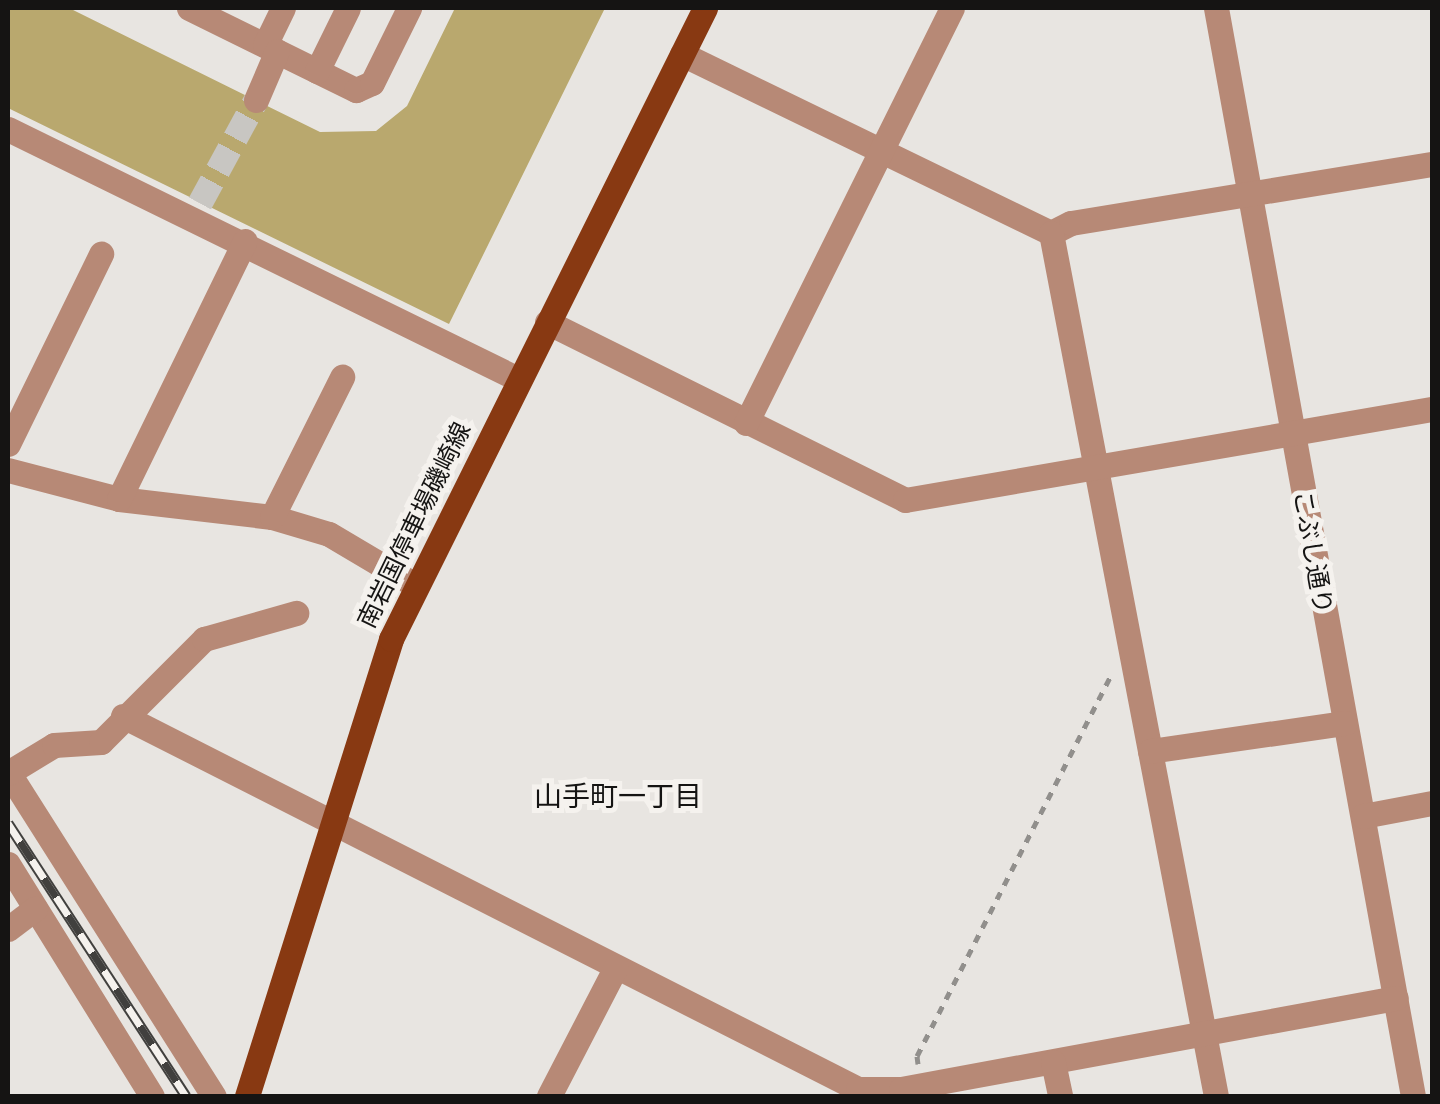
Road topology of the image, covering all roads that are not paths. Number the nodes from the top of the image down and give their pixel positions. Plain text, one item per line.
1 (283, 8) edge
2 (348, 8) edge
3 (409, 8) edge
4 (705, 8) edge
5 (952, 8) edge
6 (1216, 8) edge
7 (207, 11) edge
8 (271, 48) junction
9 (682, 54) junction
10 (317, 71) junction
11 (256, 100) tunnel mouth
12 (8, 129) edge
13 (882, 152) junction
14 (1432, 164) edge
15 (1247, 192) junction
16 (1052, 232) junction
17 (245, 241) junction
18 (101, 254) dead end
19 (547, 322) junction
20 (342, 377) dead end
21 (518, 380) junction
22 (1432, 409) edge
23 (746, 423) junction
24 (1292, 436) junction
25 (8, 444) edge
26 (8, 470) edge
27 (1098, 470) junction
28 (119, 499) junction
29 (272, 518) junction
30 (415, 585) junction
31 (296, 613) dead end
32 (123, 716) junction
33 (1345, 723) junction
34 (1150, 751) junction
35 (8, 772) edge
36 (1432, 803) edge
37 (1363, 816) junction
38 (335, 822) junction
39 (8, 864) edge
40 (36, 909) junction
41 (8, 929) edge
42 (616, 967) junction
43 (1396, 998) junction
44 (1204, 1031) junction
45 (1054, 1062) junction
46 (877, 1094) edge
47 (152, 1096) edge
48 (214, 1096) edge
49 (248, 1096) edge
50 (548, 1096) edge
51 (1060, 1096) edge
52 (1216, 1096) edge
53 (1413, 1096) edge

1 - 8 street
2 - 10 street
3 - 10 street
4 - 9 main road, 南岩国停車場磯崎線
5 - 13 street
6 - 15 street, こぶし通り
7 - 8 street
8 - 10 street
8 - 11 street
9 - 13 street
9 - 19 main road, 南岩国停車場磯崎線
12 - 17 street
13 - 16 street
13 - 23 street
14 - 15 street
15 - 16 street
15 - 24 street, こぶし通り
16 - 27 street
17 - 21 street
17 - 28 street
18 - 25 street
19 - 21 main road, 南岩国停車場磯崎線
19 - 23 street
20 - 29 street
21 - 30 main road, 南岩国停車場磯崎線
22 - 24 street
23 - 27 street
24 - 27 street
24 - 33 street, こぶし通り
26 - 28 street
27 - 34 street
28 - 29 street
29 - 30 street
30 - 38 main road, 南岩国停車場磯崎線
31 - 32 street
32 - 35 street
32 - 38 street
33 - 34 street
33 - 37 street, こぶし通り
34 - 44 street
35 - 48 street
36 - 37 street
37 - 43 street, こぶし通り
38 - 42 street
38 - 49 main road, 南岩国停車場磯崎線
39 - 40 street
40 - 41 street
40 - 47 street
42 - 46 street
42 - 50 street
43 - 44 street
43 - 53 street, こぶし通り
44 - 45 street
44 - 52 street
45 - 46 street
45 - 51 street

